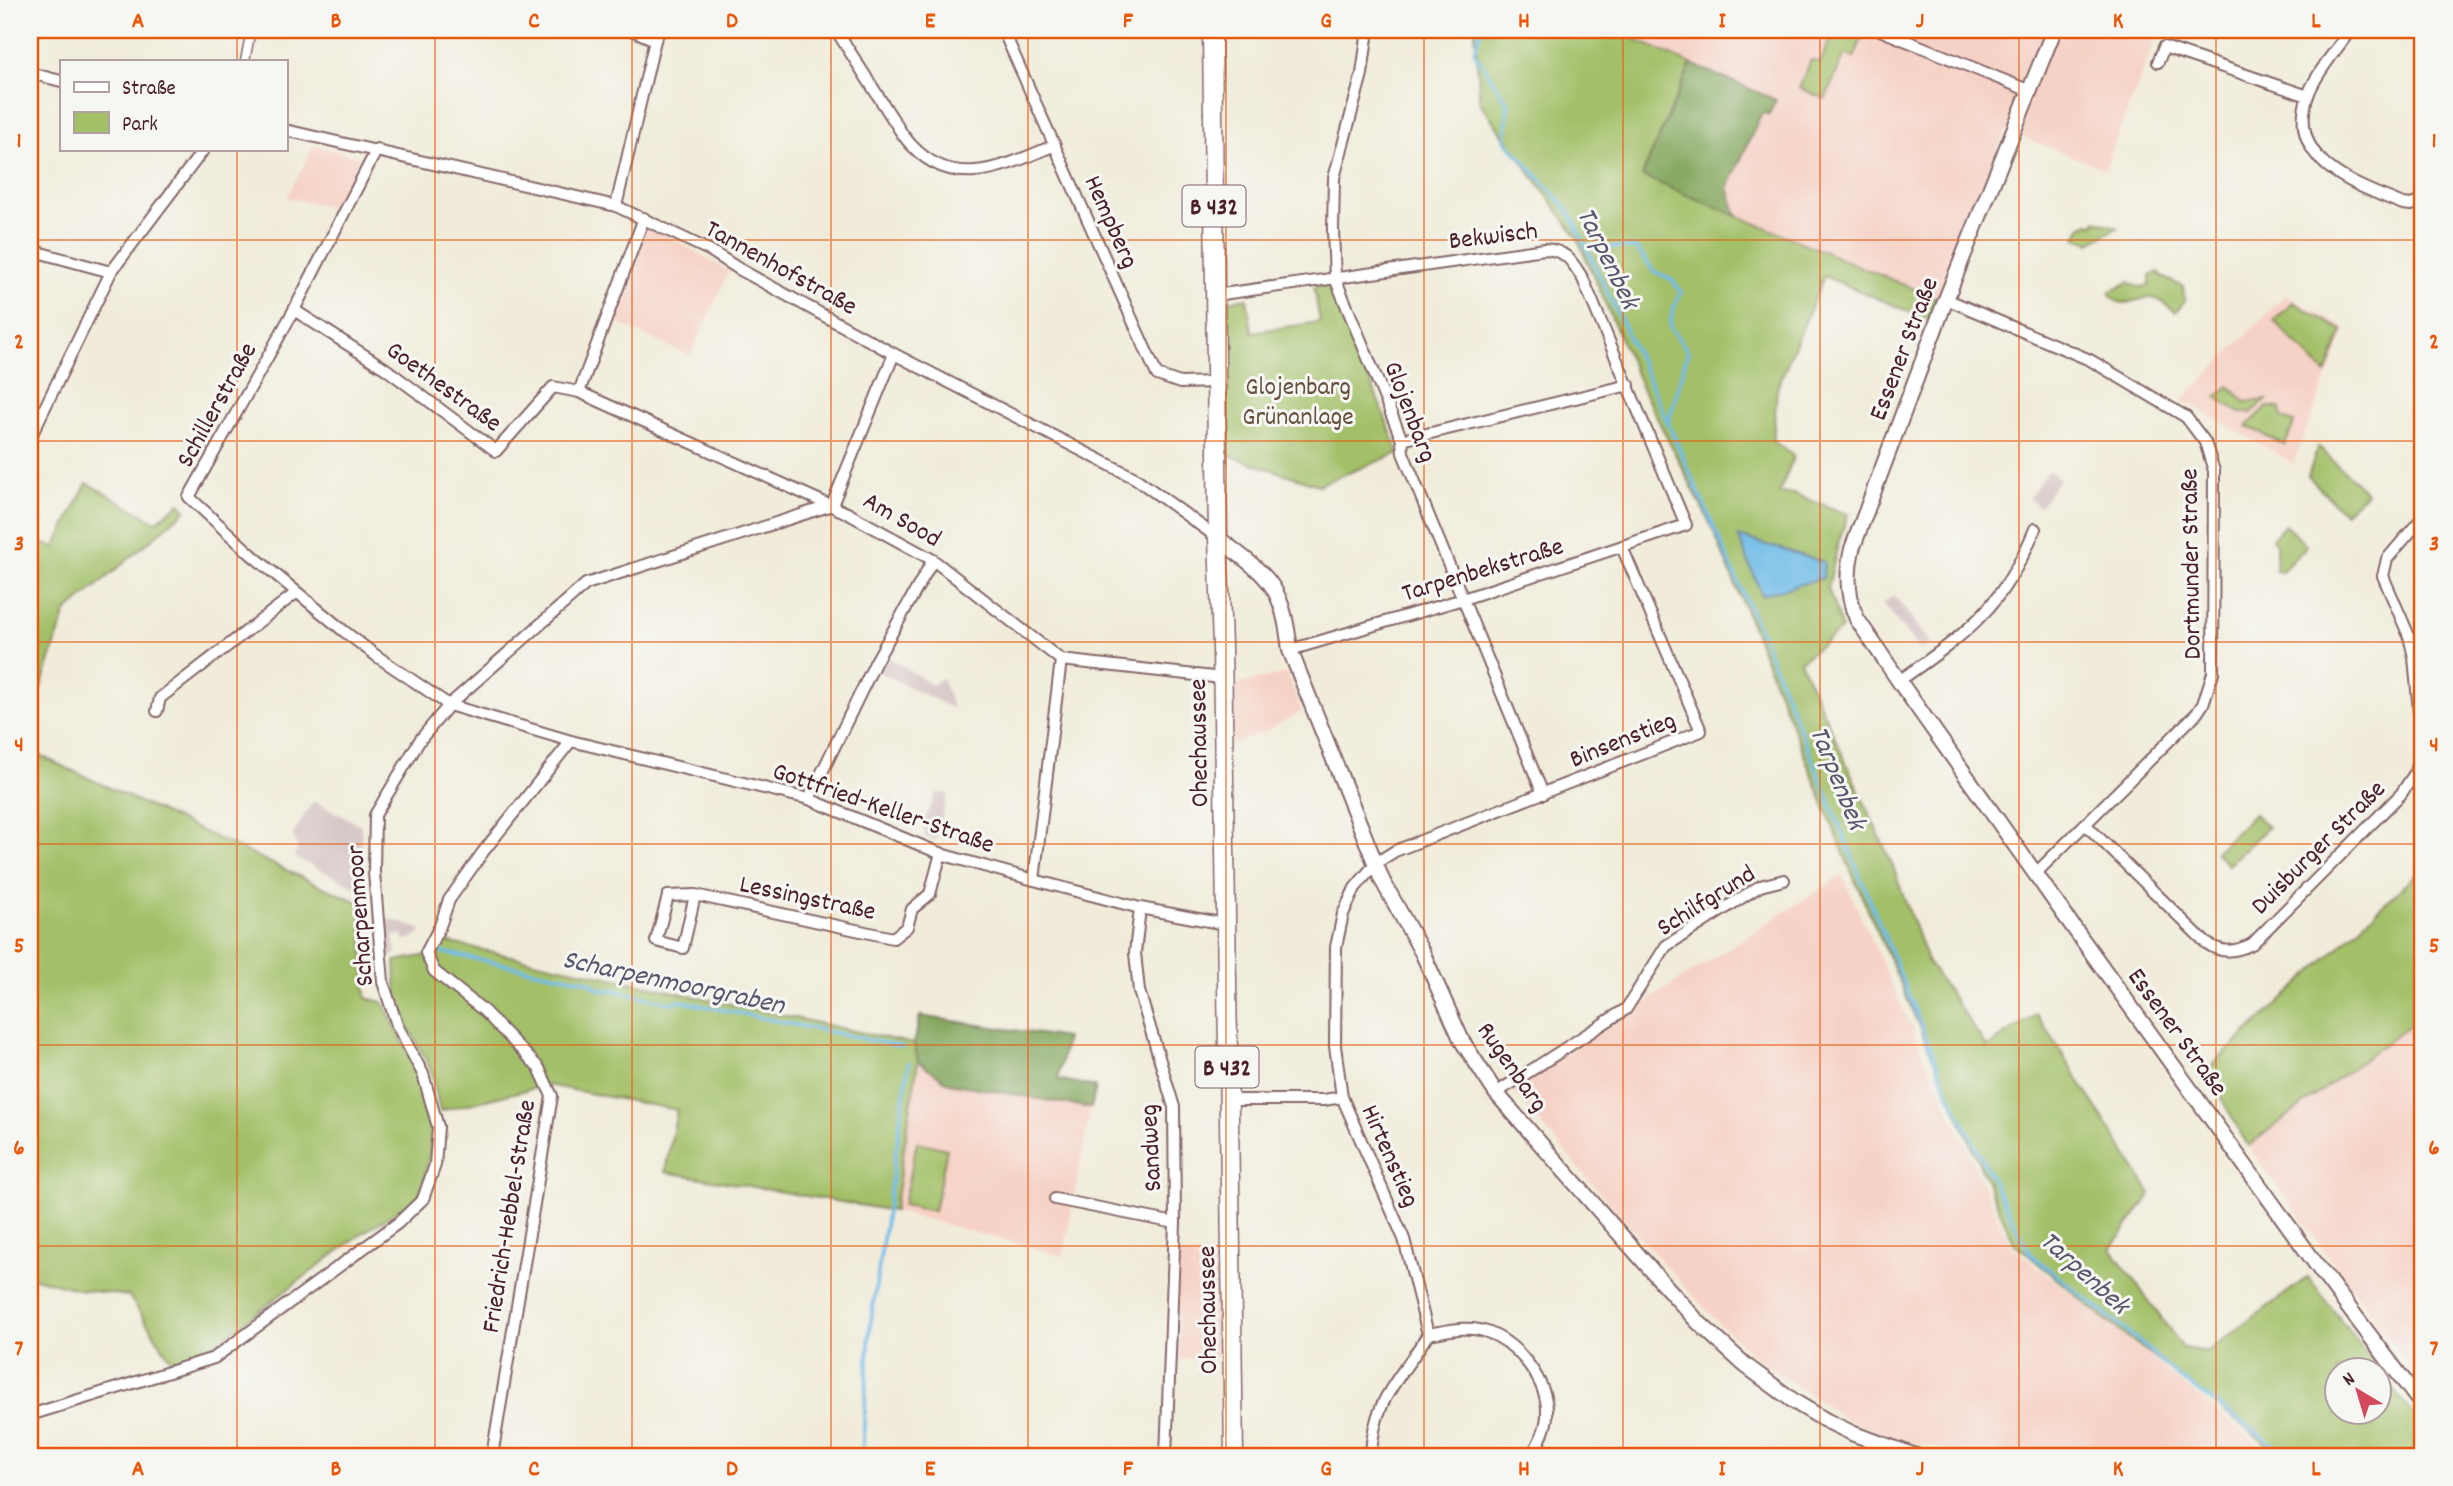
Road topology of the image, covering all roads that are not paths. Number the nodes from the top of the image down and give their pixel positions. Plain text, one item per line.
1 (251, 30) edge
2 (632, 30) edge
3 (836, 30) edge
4 (1003, 30) edge
5 (1212, 30) edge
6 (1368, 30) edge
7 (1880, 30) edge
8 (2054, 30) edge
9 (2350, 30) edge
10 (658, 35) edge
11 (245, 60) edge
12 (2158, 62) dead end
13 (30, 74) edge
14 (60, 80) edge
15 (2030, 91) junction
16 (2308, 96) junction
17 (287, 130) edge
18 (1055, 145) junction
19 (377, 149) junction
20 (203, 150) edge
21 (2423, 201) edge
22 (617, 206) junction
23 (644, 218) junction
24 (30, 250) edge
25 (111, 272) junction
26 (1335, 278) junction
27 (1215, 295) junction
28 (1946, 299) junction
29 (294, 310) junction
30 (894, 354) junction
31 (1216, 383) junction
32 (1629, 385) junction
33 (553, 387) joint
34 (579, 392) junction
35 (30, 438) edge
36 (1402, 440) junction
37 (832, 505) junction
38 (2423, 517) edge
39 (1686, 525) joint
40 (2035, 529) dead end
41 (1218, 538) junction
42 (1622, 547) junction
43 (933, 560) junction
44 (296, 593) junction
45 (1463, 599) junction
46 (1290, 650) junction
47 (1061, 660) junction
48 (1222, 678) junction
49 (1899, 681) junction
50 (449, 705) junction
51 (157, 711) dead end
52 (571, 741) junction
53 (1543, 794) junction
54 (809, 799) junction
55 (2085, 824) junction
56 (941, 853) junction
57 (1376, 863) junction
58 (2035, 874) junction
59 (1034, 880) junction
60 (1784, 880) dead end
61 (695, 895) junction
62 (1140, 908) junction
63 (1225, 924) junction
64 (1496, 1093) junction
65 (1342, 1097) junction
66 (1228, 1100) junction
67 (1055, 1199) dead end
68 (1175, 1223) junction
69 (1428, 1334) junction
70 (2423, 1406) edge
71 (30, 1415) edge
72 (492, 1456) edge
73 (1166, 1456) edge
74 (1234, 1456) edge
75 (1371, 1456) edge
76 (1531, 1456) edge
77 (1916, 1456) edge

1 - 11 street
2 - 10 street
3 - 18 street
4 - 18 street, Hempberg
5 - 27 main road, Ohechaussee / B 432
6 - 26 street, Glojenbarg
7 - 15 street
8 - 15 street, Essener Straße
9 - 16 street
10 - 22 street
12 - 16 street
13 - 14 street
15 - 28 street, Essener Straße
16 - 21 street
17 - 19 street, Tannenhofstraße
18 - 31 street, Hempberg
19 - 22 street, Tannenhofstraße
19 - 29 street, Schillerstraße
20 - 25 street
22 - 23 street, Tannenhofstraße
23 - 30 street, Tannenhofstraße
23 - 34 street
24 - 25 street
25 - 35 street
26 - 27 street, Bekwisch
26 - 32 street, Bekwisch
26 - 36 street, Glojenbarg
27 - 31 main road, Ohechaussee / B 432
28 - 49 street, Essener Straße
28 - 55 street, Dortmunder Straße
29 - 33 street, Goethestraße
29 - 44 street, Schillerstraße
30 - 37 street
30 - 41 street, Tannenhofstraße
31 - 41 main road, Ohechaussee / B 432
32 - 36 street
32 - 39 street, Bekwisch
33 - 34 street, Am Sood
34 - 37 street, Am Sood
36 - 45 street, Glojenbarg
37 - 43 street, Am Sood
37 - 50 street, Scharpenmoor
38 - 55 street, Duisburger Straße
39 - 42 street, Tarpenbekstraße
40 - 49 street
41 - 46 street, Rugenbarg
41 - 48 main road, Ohechaussee / B 432
42 - 45 street, Tarpenbekstraße
42 - 53 street, Binsenstieg
43 - 47 street, Am Sood
43 - 54 street
44 - 50 street, Schillerstraße
44 - 51 street
45 - 46 street, Tarpenbekstraße
45 - 53 street, Glojenbarg
46 - 57 street, Rugenbarg
47 - 48 street
47 - 59 street
48 - 63 main road, Ohechaussee / B 432
49 - 58 street, Essener Straße
50 - 52 street, Gottfried-Keller-Straße
50 - 71 street, Scharpenmoor
52 - 54 street, Gottfried-Keller-Straße
52 - 72 street, Friedrich-Hebbel-Straße
53 - 57 street, Binsenstieg
54 - 56 street, Gottfried-Keller-Straße
55 - 58 street, Dortmunder Straße
56 - 59 street, Gottfried-Keller-Straße
56 - 61 street, Lessingstraße
57 - 64 street, Rugenbarg
57 - 65 street, Hirtenstieg
58 - 70 street, Essener Straße
59 - 62 street, Gottfried-Keller-Straße
60 - 64 street, Schilfgrund
61 - 61 street, Lessingstraße
62 - 63 street, Gottfried-Keller-Straße
62 - 68 street, Sandweg
63 - 66 main road, Ohechaussee / B 432
64 - 77 street, Rugenbarg
65 - 66 street
65 - 69 street, Hirtenstieg
66 - 74 main road, Ohechaussee / B 432
67 - 68 street, Sandweg
68 - 73 street, Sandweg
69 - 75 street
69 - 76 street

